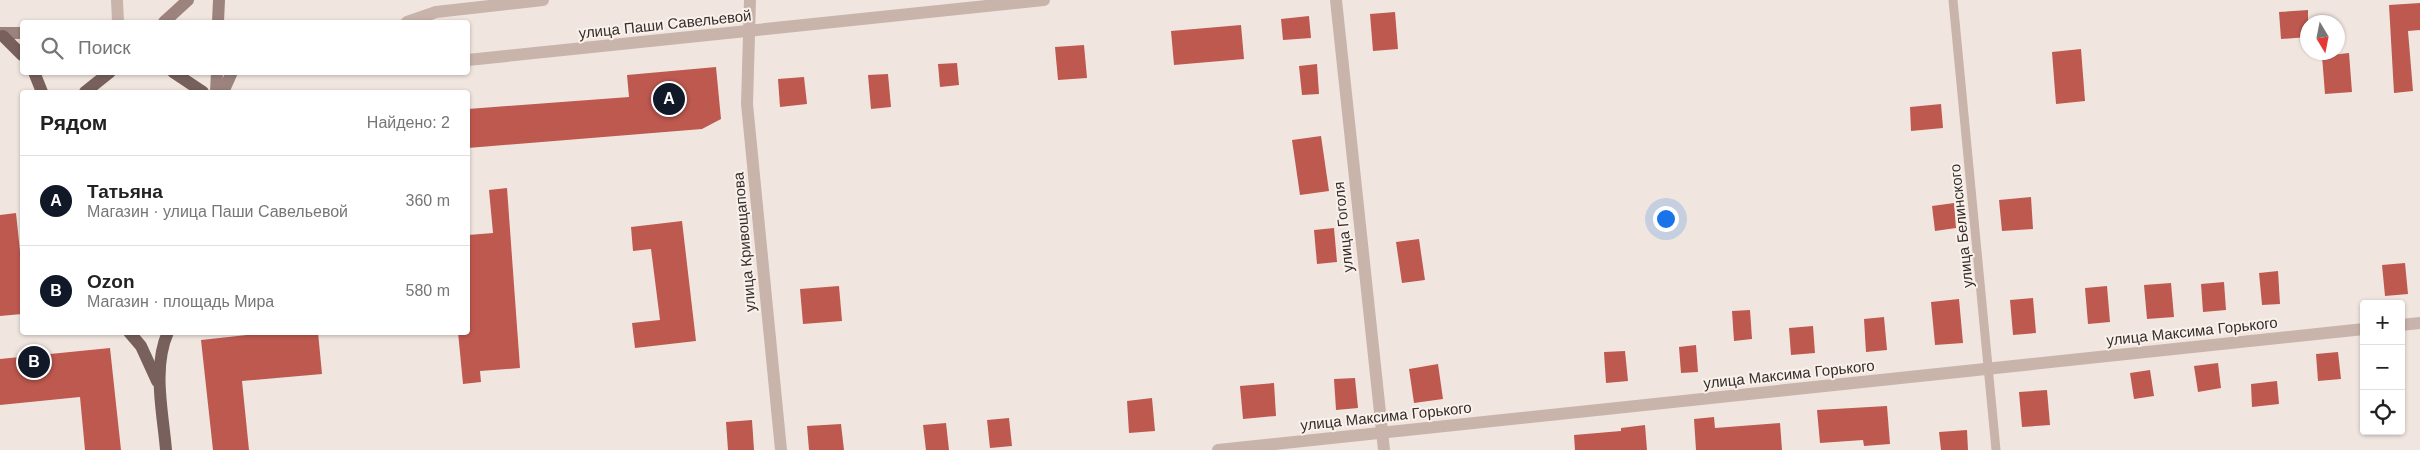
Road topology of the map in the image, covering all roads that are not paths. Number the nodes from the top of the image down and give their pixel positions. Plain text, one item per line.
1 (117, 0) edge
2 (188, 0) edge
3 (219, 0) edge
4 (543, 0) edge
5 (750, 0) edge
6 (1044, 0) edge
7 (1336, 0) edge
8 (1953, 0) edge
9 (118, 20) edge
10 (166, 20) edge
11 (218, 20) edge
12 (413, 20) edge
13 (751, 31) junction
14 (20, 33) edge
15 (1, 35) edge
16 (20, 40) edge
17 (20, 53) edge
18 (470, 60) edge
19 (35, 75) edge
20 (106, 75) edge
21 (178, 75) edge
22 (217, 75) edge
23 (231, 75) edge
24 (41, 90) edge
25 (88, 90) edge
26 (200, 90) edge
27 (216, 90) edge
28 (224, 90) edge
29 (2420, 323) edge
30 (2405, 325) edge
31 (2360, 329) edge
32 (132, 335) edge
33 (167, 335) edge
34 (1989, 369) junction
35 (160, 390) junction
36 (1382, 434) junction
37 (166, 450) edge
38 (781, 450) edge
39 (1218, 450) edge
40 (1384, 450) edge
41 (1996, 450) edge

1 - 9 street
2 - 10 street
3 - 11 street
4 - 12 street
5 - 13 street, улица Кривощапова
6 - 13 street, улица Паши Савельевой
7 - 36 street, улица Гоголя
8 - 34 lane, улица Белинского
13 - 18 street, улица Паши Савельевой
13 - 38 street, улица Кривощапова
14 - 15 street
15 - 16 main road
15 - 17 main road
19 - 24 main road
20 - 25 main road
21 - 26 main road
22 - 27 street
23 - 28 street
29 - 30 street
31 - 34 street, улица Максима Горького
32 - 35 main road
33 - 35 main road
34 - 36 street, улица Максима Горького
34 - 41 lane, улица Белинского
35 - 37 main road
36 - 39 street, улица Максима Горького
36 - 40 street, улица Гоголя

